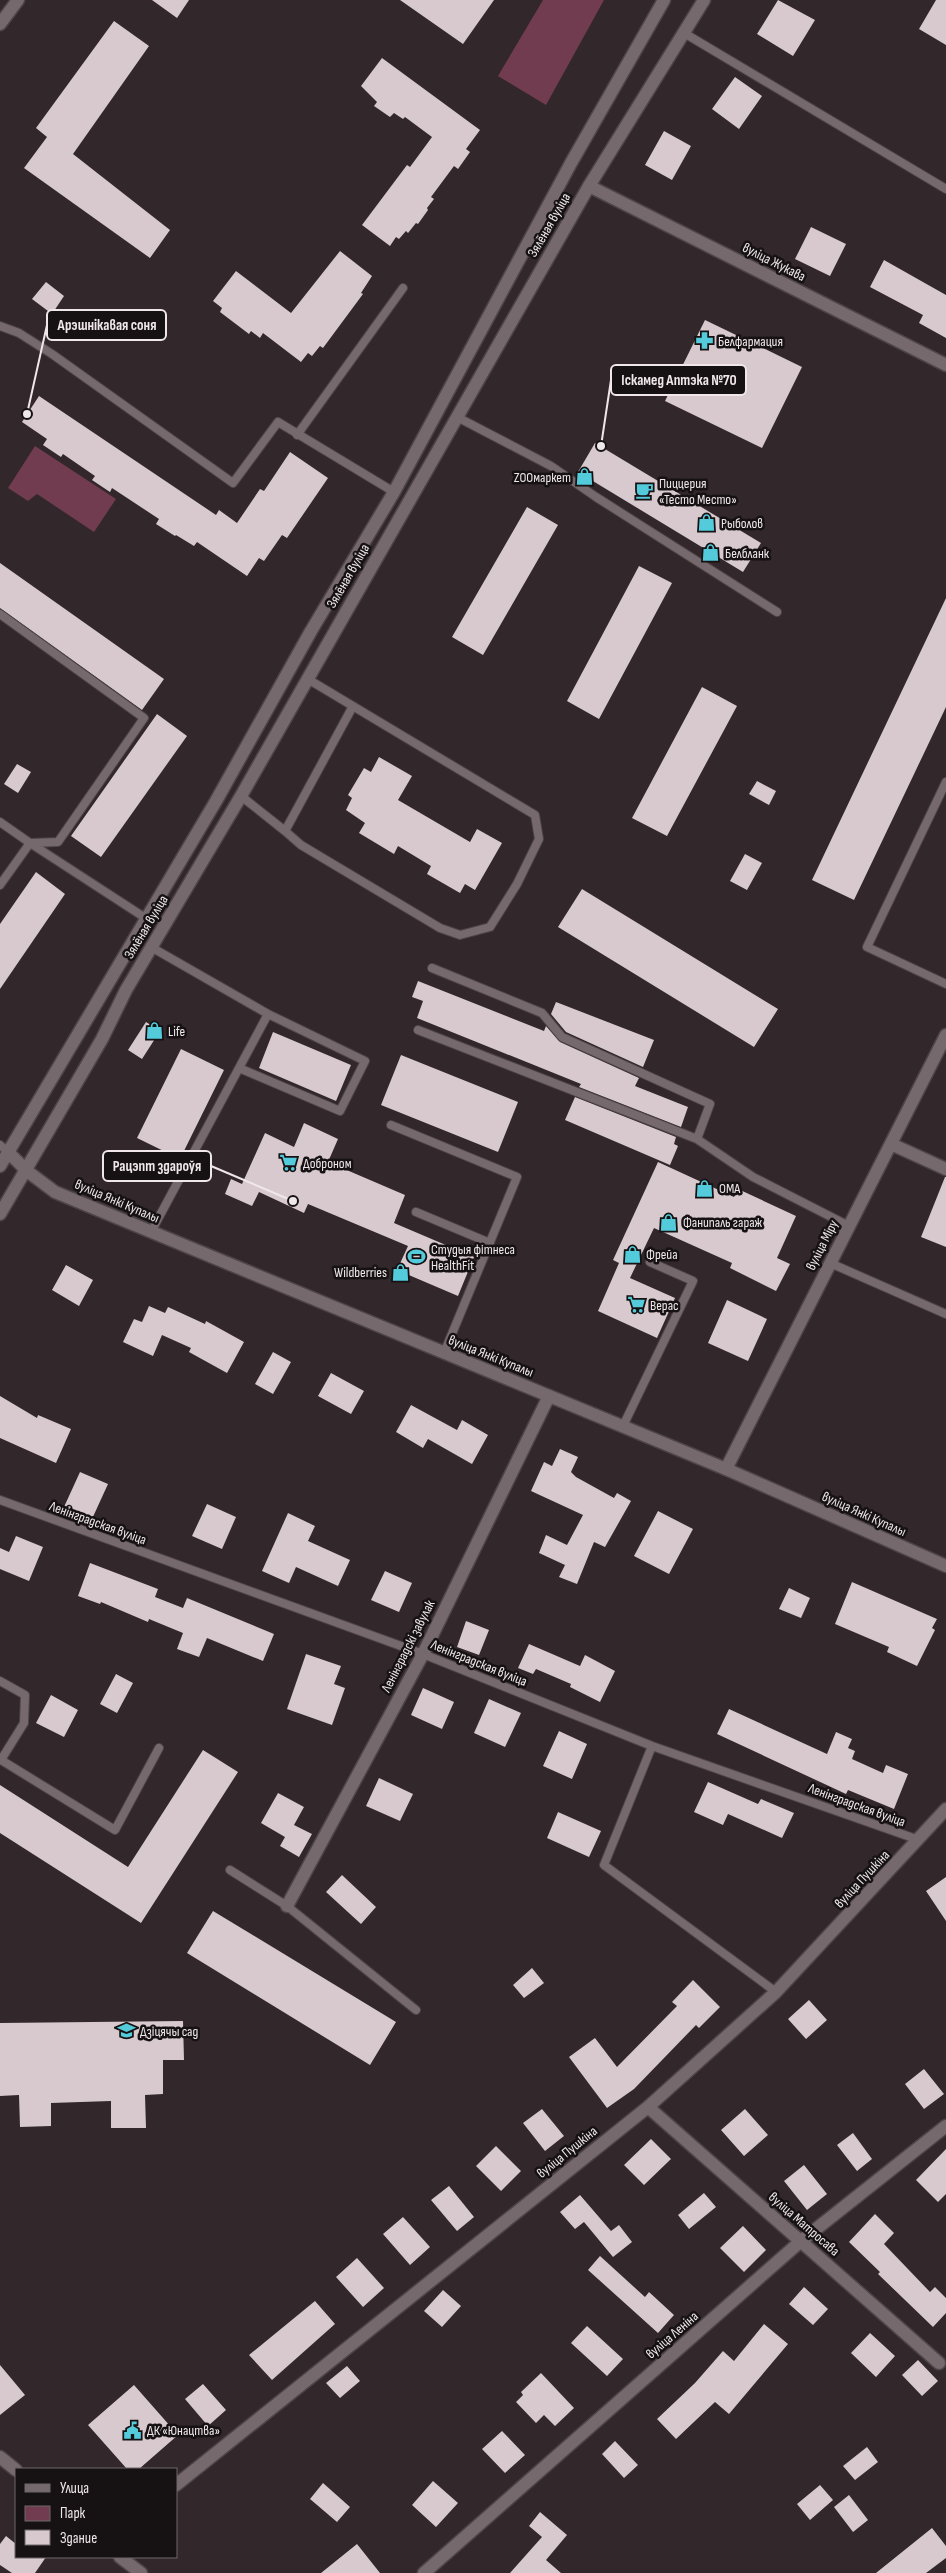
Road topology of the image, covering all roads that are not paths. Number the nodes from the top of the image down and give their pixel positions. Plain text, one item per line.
1 (18, 0) edge
2 (664, 0) edge
3 (704, 0) edge
4 (0, 24) edge
5 (684, 33) junction
6 (589, 186) junction
7 (946, 189) edge
8 (402, 288) dead end
9 (0, 326) edge
10 (946, 365) edge
11 (457, 417) junction
12 (296, 435) junction
13 (394, 492) junction
14 (409, 501) junction
15 (777, 612) dead end
16 (0, 614) edge
17 (306, 678) junction
18 (353, 706) junction
19 (946, 782) edge
20 (241, 796) junction
21 (0, 822) edge
22 (285, 831) junction
23 (30, 843) junction
24 (0, 885) edge
25 (147, 919) junction
26 (152, 947) junction
27 (432, 968) dead end
28 (946, 984) edge
29 (268, 1014) junction
30 (418, 1030) dead end
31 (946, 1035) edge
32 (239, 1068) junction
33 (392, 1125) dead end
34 (697, 1139) junction
35 (890, 1144) junction
36 (4, 1149) edge
37 (0, 1166) edge
38 (946, 1169) edge
39 (27, 1171) junction
40 (416, 1212) dead end
41 (0, 1214) edge
42 (849, 1226) junction
43 (151, 1232) junction
44 (490, 1243) junction
45 (650, 1262) dead end
46 (830, 1263) junction
47 (946, 1314) edge
48 (444, 1353) junction
49 (549, 1396) junction
50 (622, 1426) junction
51 (726, 1469) junction
52 (0, 1500) edge
53 (946, 1566) edge
54 (423, 1654) junction
55 (0, 1681) edge
56 (652, 1746) junction
57 (159, 1748) dead end
58 (946, 1809) edge
59 (919, 1840) junction
60 (230, 1870) dead end
61 (287, 1906) junction
62 (776, 1992) junction
63 (416, 2010) dead end
64 (648, 2107) junction
65 (943, 2133) edge
66 (801, 2241) junction
67 (939, 2363) dead end
68 (0, 2457) edge
69 (15, 2469) edge
70 (178, 2483) edge
71 (121, 2558) edge
72 (140, 2573) edge
73 (424, 2573) edge

1 - 4 street
2 - 13 street, Зялёная вуліца
3 - 5 street, Зялёная вуліца
5 - 6 street, Зялёная вуліца
5 - 7 lane
6 - 10 street, вуліца Жукава
6 - 11 street, Зялёная вуліца
8 - 12 lane
9 - 12 lane
11 - 14 street, Зялёная вуліца
11 - 15 lane
12 - 13 lane
13 - 14 street
13 - 25 street, Зялёная вуліца
14 - 17 street, Зялёная вуліца
16 - 23 lane
17 - 18 lane
17 - 20 street, Зялёная вуліца
18 - 22 lane
18 - 22 lane
19 - 28 lane
20 - 22 lane
20 - 26 street, Зялёная вуліца
21 - 23 lane
23 - 24 lane
23 - 25 lane
25 - 36 street, Зялёная вуліца
26 - 29 lane
26 - 39 street, Зялёная вуліца
27 - 34 lane
29 - 32 lane
29 - 32 lane
30 - 34 lane
31 - 35 street, вуліца Міру
32 - 43 lane
33 - 44 lane
34 - 42 lane
35 - 38 street
35 - 42 street, вуліца Міру
36 - 37 street, Зялёная вуліца
36 - 39 street, вуліца Янкі Купалы
39 - 41 street, Зялёная вуліца
39 - 43 street, вуліца Янкі Купалы
40 - 44 lane
42 - 46 street, вуліца Міру
43 - 48 street, вуліца Янкі Купалы
44 - 48 lane
45 - 50 lane
46 - 47 lane
46 - 51 street, вуліца Міру
48 - 49 street, вуліца Янкі Купалы
49 - 50 street, вуліца Янкі Купалы
49 - 54 street, Ленінградскі завулак
50 - 51 street, вуліца Янкі Купалы
51 - 53 street, вуліца Янкі Купалы
52 - 54 lane, Ленінградская вуліца
54 - 56 lane, Ленінградская вуліца
54 - 61 street, Ленінградскі завулак
55 - 57 lane
56 - 59 lane, Ленінградская вуліца
56 - 62 lane
58 - 59 street, вуліца Пушкіна
59 - 62 street, вуліца Пушкіна
60 - 61 lane
61 - 63 lane
62 - 64 street, вуліца Пушкіна
64 - 66 street, вуліца Матросава
64 - 70 street, вуліца Пушкіна
65 - 66 street, вуліца Леніна
66 - 67 street, вуліца Матросава
66 - 73 street, вуліца Леніна
68 - 69 street
71 - 72 street

